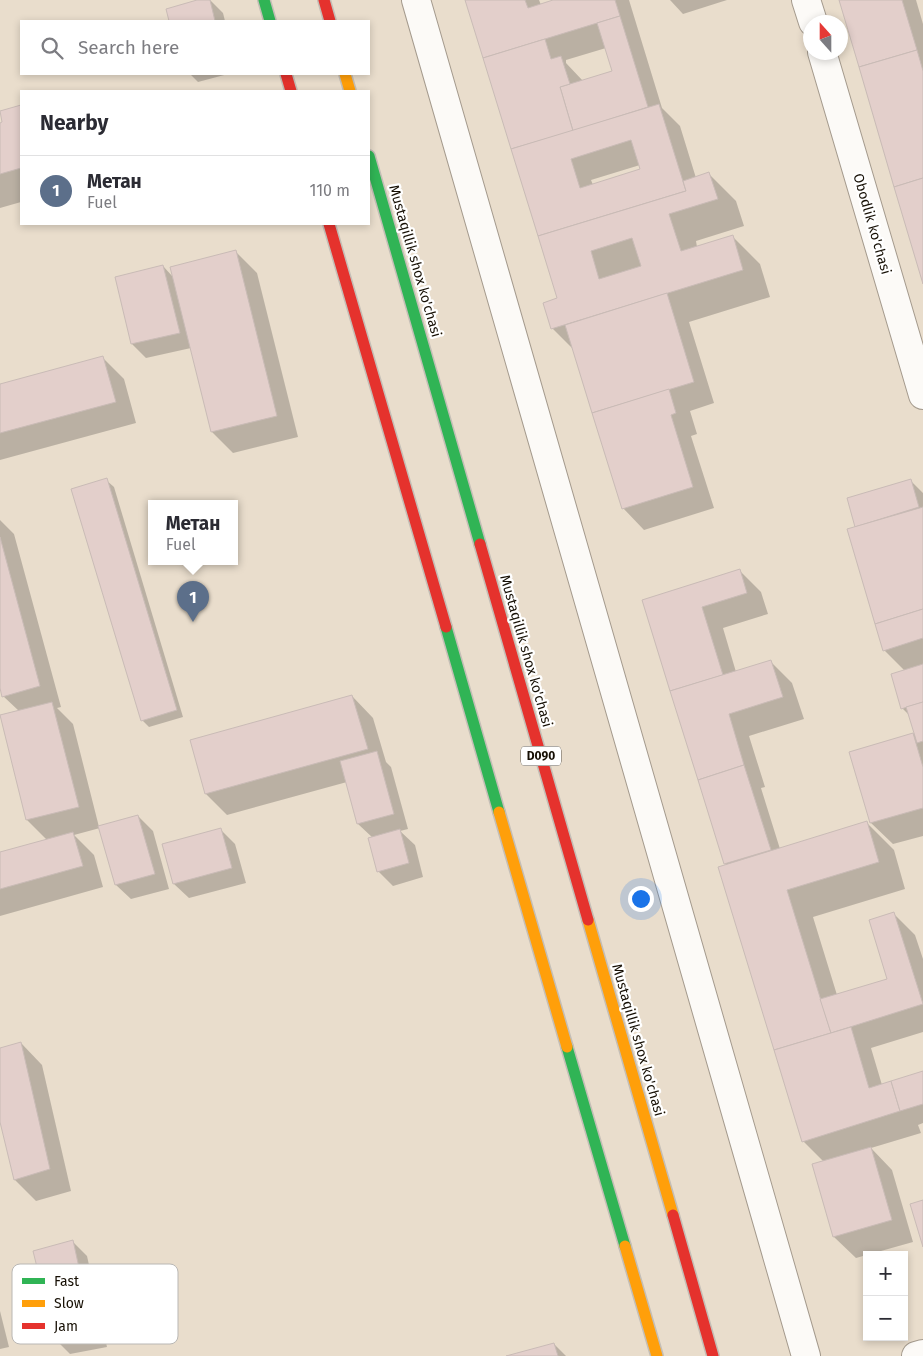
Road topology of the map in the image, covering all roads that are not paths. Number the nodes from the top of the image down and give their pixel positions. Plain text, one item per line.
1 (264, 0) edge
2 (324, 0) edge
3 (416, 0) edge
4 (806, 0) edge
5 (811, 15) edge
6 (270, 20) edge
7 (330, 20) edge
8 (824, 60) edge
9 (286, 75) edge
10 (345, 75) edge
11 (291, 90) edge
12 (350, 90) edge
13 (370, 159) edge
14 (329, 225) edge
15 (923, 395) edge
16 (923, 1354) edge
17 (657, 1356) edge
18 (713, 1356) edge
19 (806, 1356) edge
20 (916, 1356) edge

1 - 6 main road
2 - 7 main road
3 - 19 street
4 - 5 street
8 - 15 street, Obodlik ko'chasi
9 - 11 main road
10 - 12 main road
13 - 18 main road, Mustaqillik shox ko'chasi / D090
14 - 17 main road
16 - 20 street

